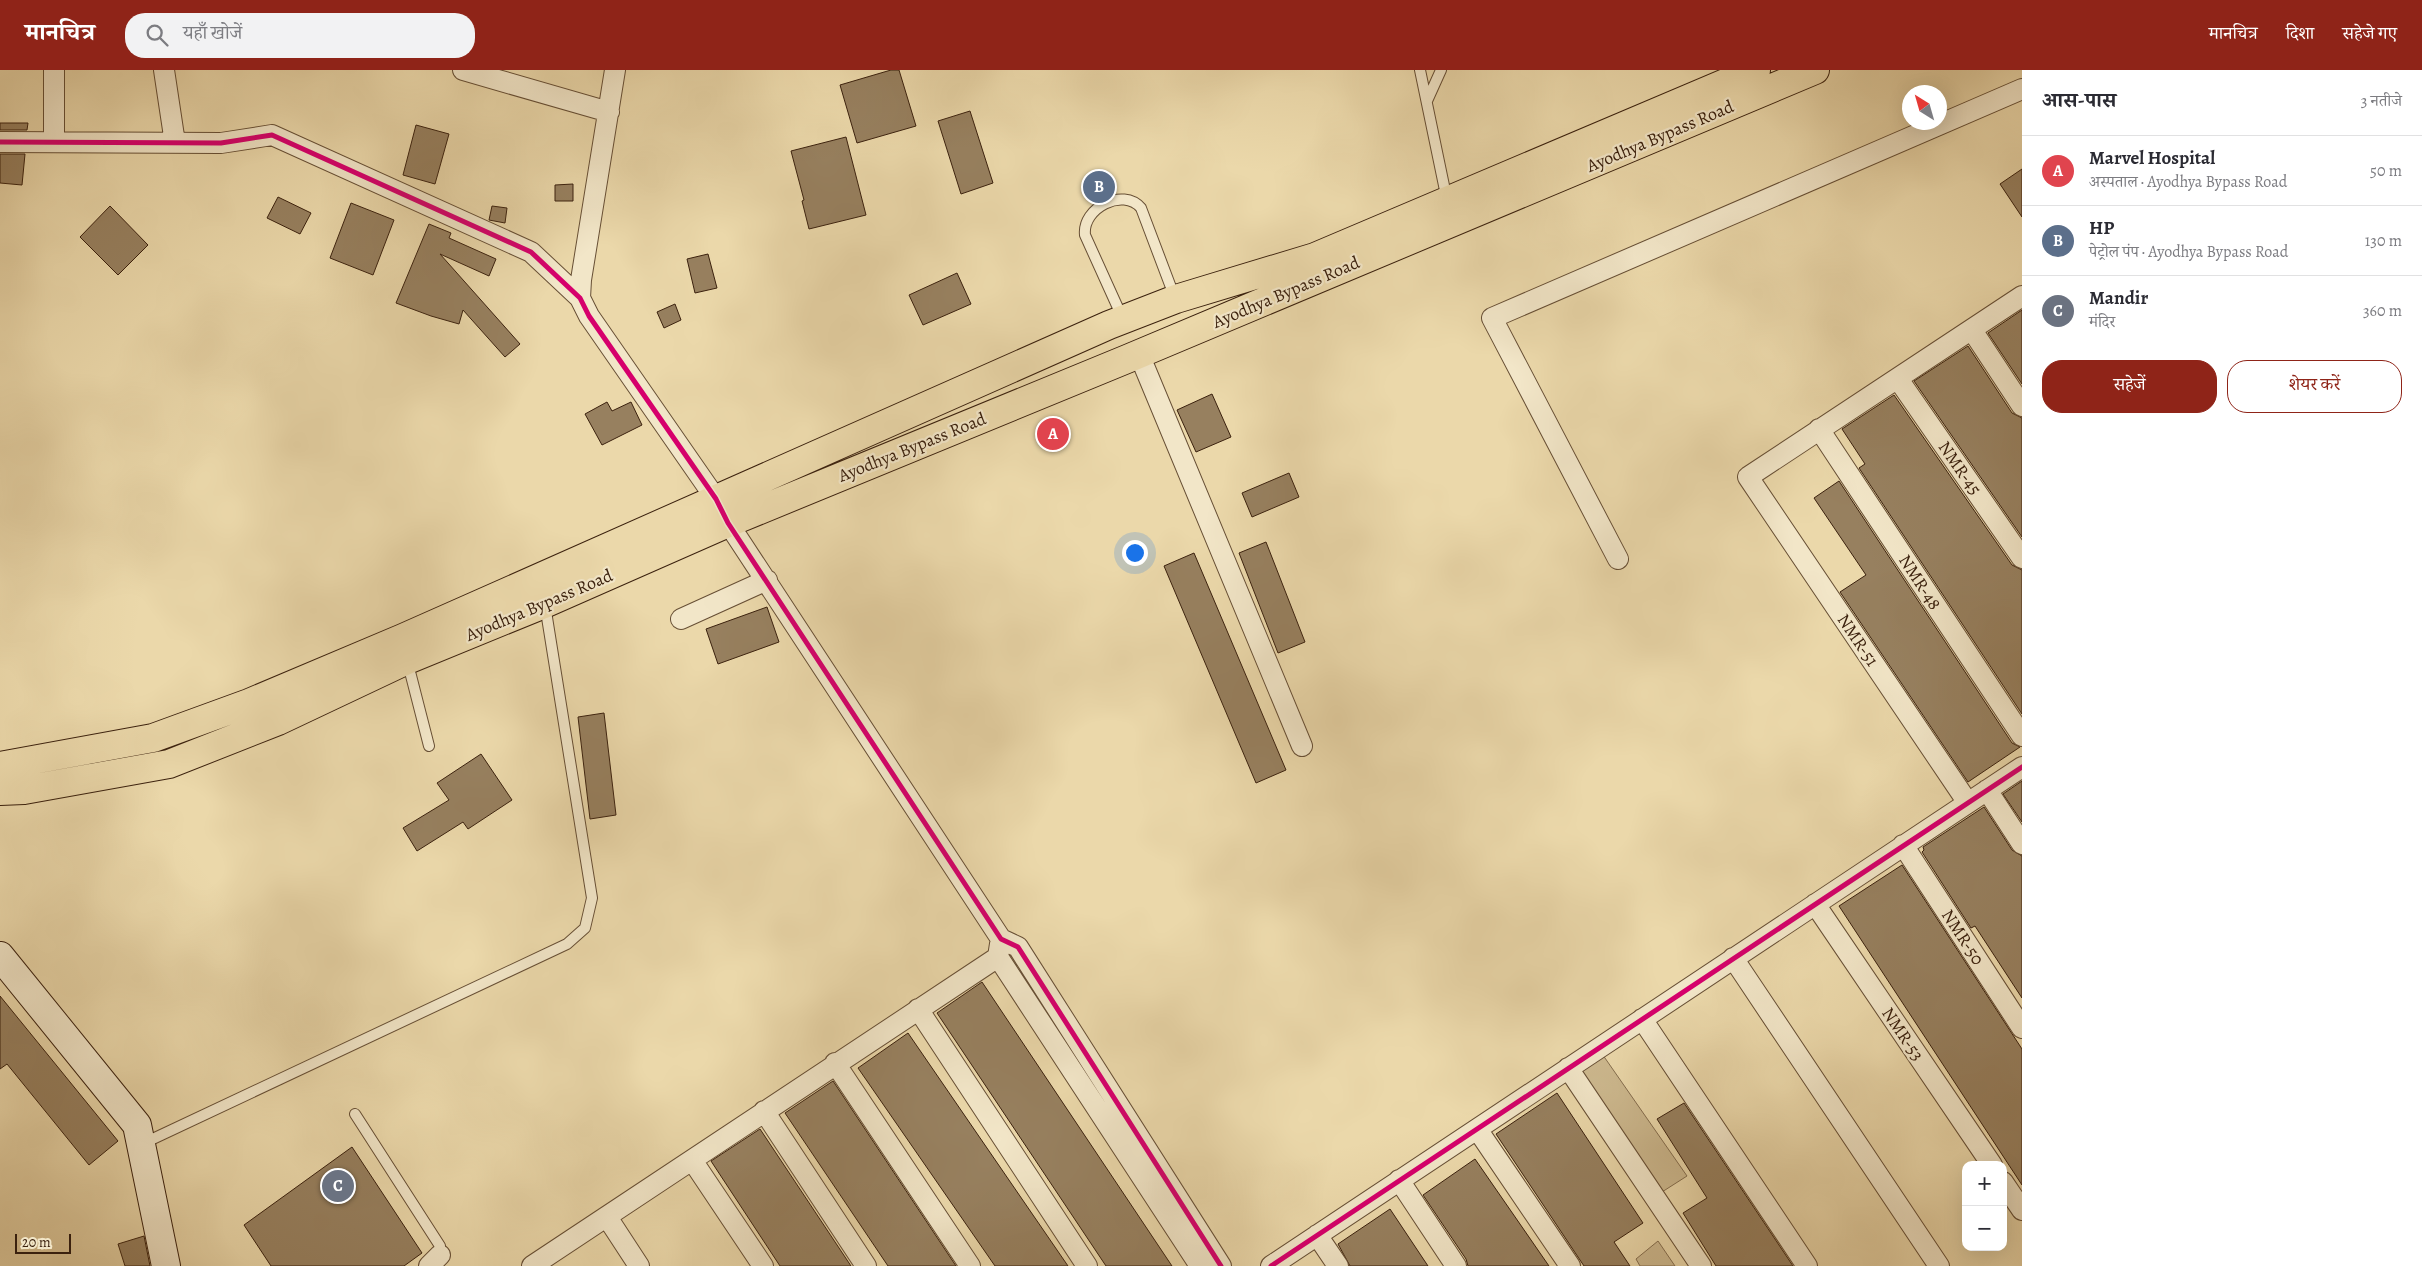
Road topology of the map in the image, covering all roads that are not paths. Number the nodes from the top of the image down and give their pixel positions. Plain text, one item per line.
1 (54, 70) edge
2 (164, 70) edge
3 (463, 70) edge
4 (615, 70) edge
5 (1420, 70) edge
6 (1441, 70) edge
7 (1756, 70) edge
8 (1816, 70) edge
9 (2022, 89) edge
10 (1427, 101) junction
11 (609, 112) junction
12 (0, 142) edge
13 (54, 142) junction
14 (175, 143) junction
15 (1448, 200) junction
16 (2022, 296) edge
17 (580, 298) junction
18 (1176, 299) junction
19 (1123, 320) junction
20 (1972, 330) junction
21 (1189, 332) junction
22 (1139, 354) junction
23 (1898, 378) junction
24 (2022, 406) edge
25 (1819, 429) junction
26 (716, 499) junction
27 (728, 523) junction
28 (2022, 558) edge
29 (1618, 559) dead end
30 (767, 580) junction
31 (544, 604) junction
32 (681, 619) dead end
33 (407, 660) junction
34 (2022, 736) edge
35 (430, 746) dead end
36 (1302, 746) dead end
37 (0, 766) edge
38 (2022, 767) edge
39 (1987, 790) junction
40 (0, 791) edge
41 (1968, 803) junction
42 (2022, 844) edge
43 (1903, 846) junction
44 (1814, 904) junction
45 (999, 948) junction
46 (0, 956) edge
47 (1733, 958) junction
48 (918, 1009) junction
49 (1642, 1019) junction
50 (2022, 1028) edge
51 (835, 1063) junction
52 (1568, 1068) junction
53 (764, 1112) junction
54 (355, 1114) dead end
55 (1477, 1128) junction
56 (141, 1144) junction
57 (692, 1160) junction
58 (1989, 1161) edge
59 (1399, 1180) junction
60 (2007, 1188) edge
61 (2022, 1210) edge
62 (607, 1217) junction
63 (1317, 1234) junction
64 (434, 1260) edge
65 (166, 1266) edge
66 (532, 1266) edge
67 (639, 1266) edge
68 (762, 1266) edge
69 (866, 1266) edge
70 (970, 1266) edge
71 (1087, 1266) edge
72 (1200, 1266) edge
73 (1221, 1266) edge
74 (1271, 1266) edge
75 (1338, 1266) edge
76 (1456, 1266) edge
77 (1570, 1266) edge
78 (1701, 1266) edge
79 (1807, 1266) edge
80 (1939, 1266) edge

1 - 13 street
2 - 14 street
3 - 11 street
4 - 11 street
5 - 10 lane
6 - 10 lane
7 - 15 main road, Ayodhya Bypass Road
8 - 21 main road, Ayodhya Bypass Road
9 - 29 street
10 - 15 lane
11 - 17 street
12 - 13 street
13 - 14 street
14 - 17 street
15 - 18 main road, Ayodhya Bypass Road
16 - 20 street
17 - 26 street
18 - 19 main road, Ayodhya Bypass Road
18 - 19 lane
18 - 21 main road
19 - 22 main road
19 - 26 main road, Ayodhya Bypass Road
20 - 23 street
20 - 24 street
21 - 22 main road, Ayodhya Bypass Road
22 - 27 main road, Ayodhya Bypass Road
22 - 36 street
23 - 25 street
23 - 28 street, NMR-45
25 - 34 street, NMR-48
25 - 41 street, NMR-51
26 - 27 street
26 - 37 main road, Ayodhya Bypass Road
27 - 30 street
27 - 31 main road, Ayodhya Bypass Road
30 - 32 street
30 - 45 street
31 - 33 main road, Ayodhya Bypass Road
31 - 56 lane
33 - 35 lane
33 - 40 main road, Ayodhya Bypass Road
38 - 39 street
39 - 41 street
39 - 42 street
41 - 43 street
43 - 44 street
43 - 50 street, NMR-50
44 - 47 street
44 - 58 street, NMR-53
45 - 48 street
45 - 72 street
45 - 73 street
46 - 56 street
47 - 49 street
47 - 80 street
48 - 51 street
48 - 71 street
49 - 52 street
49 - 79 street
51 - 53 street
51 - 70 street
52 - 55 street
52 - 78 street
53 - 57 street
53 - 69 street
54 - 64 lane
55 - 59 street
55 - 77 street
56 - 65 street
57 - 62 street
57 - 68 street
59 - 63 street
59 - 76 street
60 - 61 street
62 - 66 street
62 - 67 street
63 - 74 street
63 - 75 street

